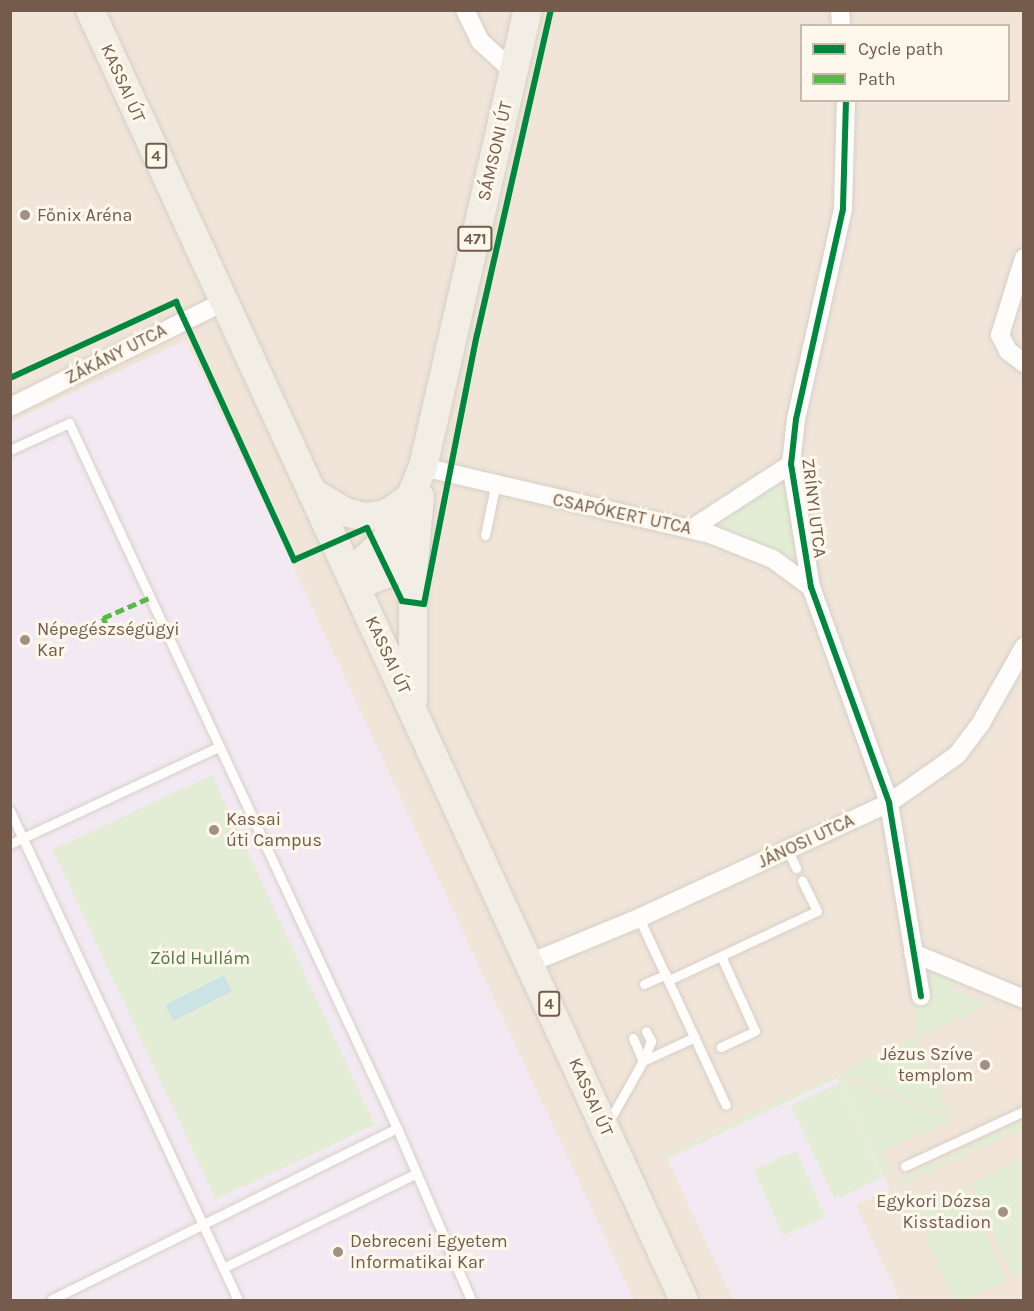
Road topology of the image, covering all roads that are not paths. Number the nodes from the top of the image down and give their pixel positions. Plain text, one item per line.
1 (90, 10) edge
2 (465, 10) edge
3 (528, 10) edge
4 (514, 72) junction
5 (846, 102) edge
6 (1023, 258) edge
7 (223, 302) junction
8 (1023, 363) edge
9 (10, 407) edge
10 (10, 450) edge
11 (791, 464) junction
12 (423, 467) junction
13 (495, 487) junction
14 (312, 492) junction
15 (417, 495) junction
16 (691, 528) junction
17 (485, 535) dead end
18 (353, 579) junction
19 (812, 587) junction
20 (1023, 647) edge
21 (412, 709) junction
22 (218, 747) junction
23 (889, 803) junction
24 (10, 811) edge
25 (23, 838) junction
26 (10, 844) edge
27 (788, 850) junction
28 (796, 868) dead end
29 (802, 880) dead end
30 (639, 918) junction
31 (914, 952) junction
32 (721, 956) junction
33 (530, 963) junction
34 (667, 977) junction
35 (644, 984) dead end
36 (921, 996) dead end
37 (1023, 999) edge
38 (646, 1031) dead end
39 (695, 1037) junction
40 (633, 1038) dead end
41 (722, 1047) dead end
42 (643, 1061) junction
43 (726, 1105) dead end
44 (1023, 1111) edge
45 (397, 1128) junction
46 (605, 1128) junction
47 (905, 1166) dead end
48 (415, 1174) junction
49 (203, 1225) junction
50 (223, 1268) junction
51 (51, 1300) edge
52 (238, 1300) edge
53 (471, 1300) edge
54 (684, 1300) edge

1 - 7 main road, KASSAI ÚT / 4
2 - 4 street
3 - 4 main road, SÁMSONI ÚT / 471
4 - 12 main road, SÁMSONI ÚT / 471
5 - 11 street, ZRÍNYI UTCA
6 - 8 street
7 - 9 street, ZÁKÁNY UTCA
7 - 14 main road, KASSAI ÚT / 4
10 - 22 lane
11 - 16 street
11 - 19 street, ZRÍNYI UTCA
12 - 13 street, CSAPÓKERT UTCA
12 - 15 main road, SÁMSONI ÚT / 471
13 - 16 street, CSAPÓKERT UTCA
13 - 17 lane
14 - 15 main road
14 - 18 main road, KASSAI ÚT / 4
15 - 18 main road, SÁMSONI ÚT / 471
15 - 21 main road
16 - 19 street, CSAPÓKERT UTCA
18 - 21 main road, KASSAI ÚT / 4
19 - 23 street, ZRÍNYI UTCA
20 - 23 street, JÁNOSI UTCA
21 - 33 main road, KASSAI ÚT / 4
22 - 25 lane
22 - 45 lane
23 - 27 street, JÁNOSI UTCA
23 - 31 street, ZRÍNYI UTCA
24 - 25 lane
25 - 26 lane
25 - 49 lane
27 - 28 lane
27 - 30 street, JÁNOSI UTCA
29 - 32 lane
30 - 33 street, JÁNOSI UTCA
30 - 34 lane
31 - 36 street, ZRÍNYI UTCA
31 - 37 street
32 - 34 lane
32 - 41 lane
33 - 46 main road, KASSAI ÚT / 4
34 - 35 lane
34 - 39 lane
38 - 42 lane
39 - 42 lane
39 - 43 lane
40 - 42 lane
42 - 46 lane
44 - 47 lane
45 - 48 lane
45 - 49 lane
46 - 54 main road, KASSAI ÚT / 4
48 - 50 lane
48 - 53 lane
49 - 50 lane
49 - 51 lane
50 - 52 lane

